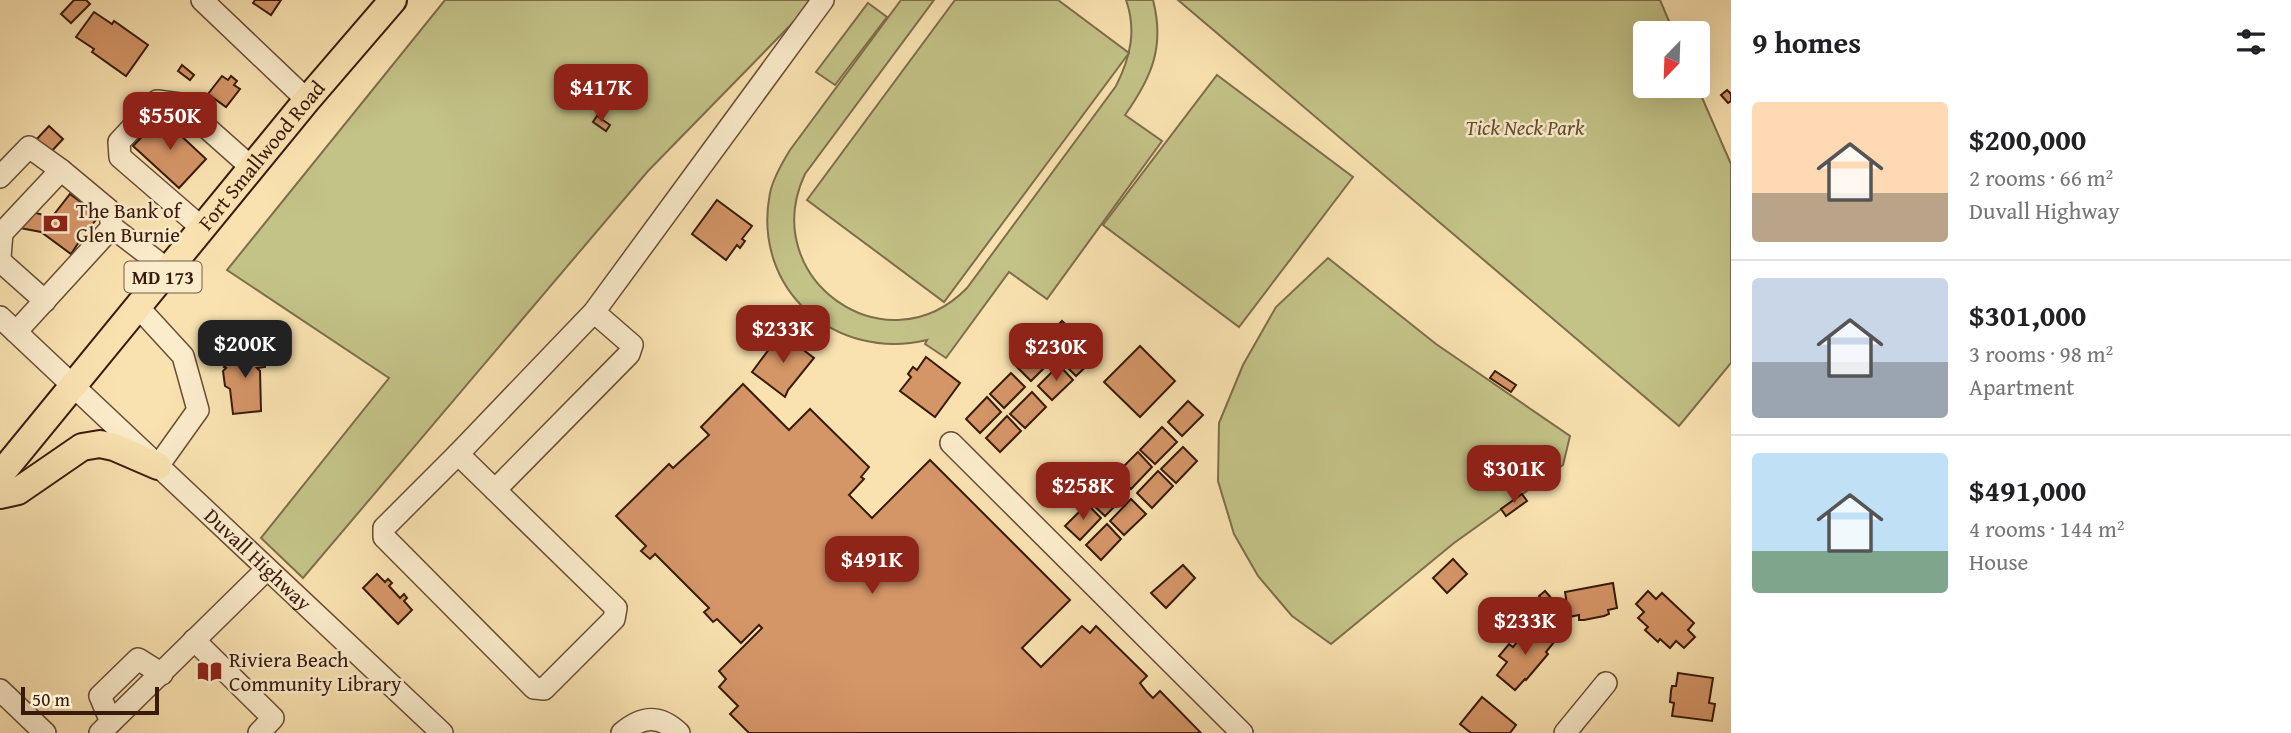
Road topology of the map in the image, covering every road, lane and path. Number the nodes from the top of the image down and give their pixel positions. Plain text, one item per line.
1 (202, 0) edge
2 (393, 0) edge
3 (823, 0) edge
4 (307, 100) junction
5 (252, 167) junction
6 (61, 170) junction
7 (0, 177) edge
8 (112, 227) junction
9 (202, 228) junction
10 (0, 259) edge
11 (168, 270) junction
12 (45, 301) junction
13 (138, 307) junction
14 (594, 312) junction
15 (7, 329) edge
16 (73, 386) junction
17 (951, 443) dead end
18 (458, 454) junction
19 (158, 466) junction
20 (0, 475) edge
21 (495, 490) junction
22 (0, 495) edge
23 (267, 569) junction
24 (194, 640) junction
25 (1606, 683) dead end
26 (0, 690) edge
27 (106, 727) edge
28 (45, 733) edge
29 (259, 733) edge
30 (442, 733) edge
31 (622, 733) edge
32 (679, 733) edge
33 (1242, 733) edge
34 (1565, 733) edge

1 - 4 street
2 - 4 main road, Fort Smallwood Road / MD 173
3 - 14 street
4 - 5 main road, Fort Smallwood Road / MD 173
5 - 9 main road, Fort Smallwood Road / MD 173
5 - 9 street
6 - 7 street
6 - 8 street
6 - 10 street
8 - 11 street
8 - 12 street
9 - 11 main road, Fort Smallwood Road / MD 173
10 - 12 street
11 - 13 main road, Fort Smallwood Road / MD 173
12 - 15 street
13 - 16 main road, Fort Smallwood Road / MD 173
13 - 19 street
14 - 18 street
14 - 21 street
15 - 16 street, Duvall Highway
16 - 19 street, Duvall Highway
16 - 20 main road, Fort Smallwood Road / MD 173
17 - 33 street
18 - 21 street
18 - 21 street
19 - 22 main road
19 - 23 street, Duvall Highway
23 - 24 street
23 - 30 street, Duvall Highway
24 - 27 street
24 - 29 street
25 - 34 street
26 - 28 street
31 - 32 street

